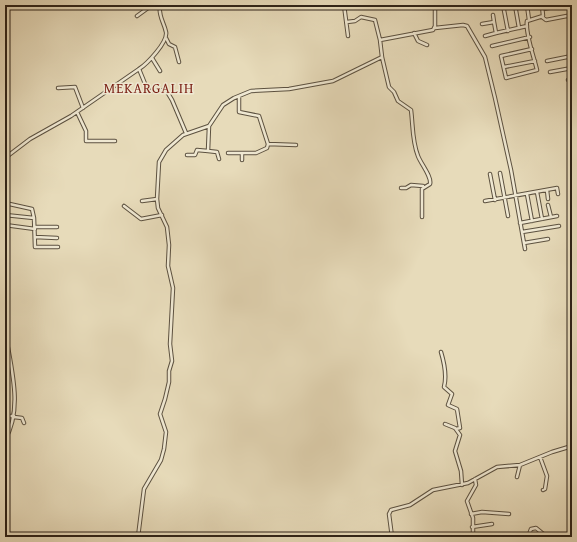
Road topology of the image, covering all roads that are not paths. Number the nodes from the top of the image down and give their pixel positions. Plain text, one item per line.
1 (159, 5) edge
2 (344, 5) edge
3 (435, 5) edge
4 (503, 5) edge
5 (515, 5) edge
6 (527, 5) edge
7 (542, 5) edge
8 (568, 5) edge
9 (542, 9) junction
10 (493, 15) dead end
11 (572, 15) edge
12 (137, 16) dead end
13 (542, 17) junction
14 (529, 20) junction
15 (347, 22) junction
16 (494, 22) junction
17 (482, 24) dead end
18 (527, 26) junction
19 (435, 28) junction
20 (519, 28) junction
21 (508, 30) junction
22 (414, 33) junction
23 (496, 33) junction
24 (348, 36) dead end
25 (485, 36) dead end
26 (530, 37) junction
27 (166, 38) dead end
28 (380, 40) junction
29 (427, 45) dead end
30 (492, 46) dead end
31 (532, 49) junction
32 (572, 56) edge
33 (382, 57) junction
34 (152, 58) junction
35 (535, 61) junction
36 (547, 61) dead end
37 (179, 62) dead end
38 (504, 67) junction
39 (572, 68) edge
40 (139, 69) junction
41 (160, 71) dead end
42 (550, 72) dead end
43 (572, 79) edge
44 (568, 80) dead end
45 (58, 88) dead end
46 (239, 96) junction
47 (83, 108) junction
48 (77, 112) junction
49 (209, 126) junction
50 (186, 133) junction
51 (115, 140) dead end
52 (268, 144) junction
53 (296, 145) dead end
54 (208, 151) junction
55 (242, 152) junction
56 (228, 153) dead end
57 (187, 155) dead end
58 (5, 158) edge
59 (218, 159) dead end
60 (242, 160) dead end
61 (500, 173) dead end
62 (490, 174) dead end
63 (424, 186) junction
64 (401, 188) dead end
65 (547, 190) junction
66 (537, 192) junction
67 (527, 194) junction
68 (558, 194) dead end
69 (516, 196) junction
70 (505, 198) junction
71 (548, 199) dead end
72 (157, 200) junction
73 (494, 200) junction
74 (142, 201) dead end
75 (6, 202) edge
76 (485, 202) dead end
77 (548, 205) dead end
78 (124, 206) dead end
79 (5, 214) edge
80 (162, 215) junction
81 (508, 216) dead end
82 (557, 216) dead end
83 (422, 217) dead end
84 (550, 217) junction
85 (34, 218) junction
86 (542, 219) junction
87 (532, 221) junction
88 (520, 223) junction
89 (5, 225) edge
90 (559, 226) dead end
91 (58, 227) dead end
92 (35, 228) junction
93 (522, 232) junction
94 (35, 238) junction
95 (57, 238) dead end
96 (548, 239) dead end
97 (524, 244) junction
98 (58, 247) dead end
99 (525, 249) dead end
100 (5, 330) edge
101 (441, 352) dead end
102 (5, 416) edge
103 (14, 417) junction
104 (24, 423) dead end
105 (445, 424) dead end
106 (456, 429) junction
107 (5, 440) edge
108 (572, 446) edge
109 (540, 457) junction
110 (520, 465) junction
111 (518, 477) dead end
112 (475, 479) junction
113 (462, 485) junction
114 (543, 490) dead end
115 (471, 514) junction
116 (510, 514) dead end
117 (492, 524) dead end
118 (472, 527) junction
119 (138, 537) edge
120 (392, 537) edge
121 (473, 537) edge
122 (528, 537) edge
123 (547, 537) edge

1 - 12 street
1 - 34 street
2 - 15 street
3 - 19 street
4 - 21 street
5 - 20 street
6 - 14 street
7 - 9 street
8 - 9 street
9 - 13 street
10 - 16 street
11 - 13 street
13 - 14 street
14 - 18 street
15 - 24 street
15 - 28 street
16 - 17 street
16 - 23 street
18 - 20 street
18 - 26 street
19 - 22 street
19 - 69 street
20 - 21 street
21 - 23 street
22 - 28 street
22 - 29 street
23 - 25 street
26 - 30 street
26 - 31 street
27 - 37 street
28 - 33 street
31 - 35 street
31 - 38 street
32 - 36 street
33 - 46 street
33 - 63 street
34 - 40 street
34 - 41 street
35 - 38 street
35 - 38 street
39 - 42 street
40 - 47 street
40 - 50 street
43 - 44 street
45 - 47 street
46 - 49 street
46 - 52 street
47 - 48 street
48 - 51 street
48 - 58 street
49 - 50 street
49 - 54 street
50 - 72 street
52 - 53 street
52 - 55 street
54 - 57 street
54 - 59 street
55 - 56 street
55 - 60 street
61 - 70 street
62 - 73 street
63 - 64 street
63 - 83 street
65 - 66 street
65 - 68 street
65 - 71 street
66 - 67 street
66 - 86 street
67 - 69 street
67 - 87 street
69 - 70 street
69 - 88 street
70 - 73 street
70 - 81 street
72 - 74 street
72 - 80 street
73 - 76 street
75 - 85 street
77 - 84 street
78 - 80 street
79 - 85 street
80 - 119 street
82 - 84 street
84 - 86 street
85 - 92 street
86 - 87 street
87 - 88 street
88 - 93 street
89 - 92 street
90 - 93 street
91 - 92 street
92 - 94 street
93 - 97 street
94 - 95 street
94 - 98 street
96 - 97 street
97 - 99 street
100 - 103 street
101 - 106 street
102 - 103 street
103 - 104 street
103 - 107 street
105 - 106 street
106 - 113 street
108 - 109 street
109 - 110 street
109 - 114 street
110 - 111 street
110 - 112 street
112 - 113 street
112 - 115 street
113 - 120 street
115 - 116 street
115 - 118 street
117 - 118 street
118 - 121 street
122 - 123 street

